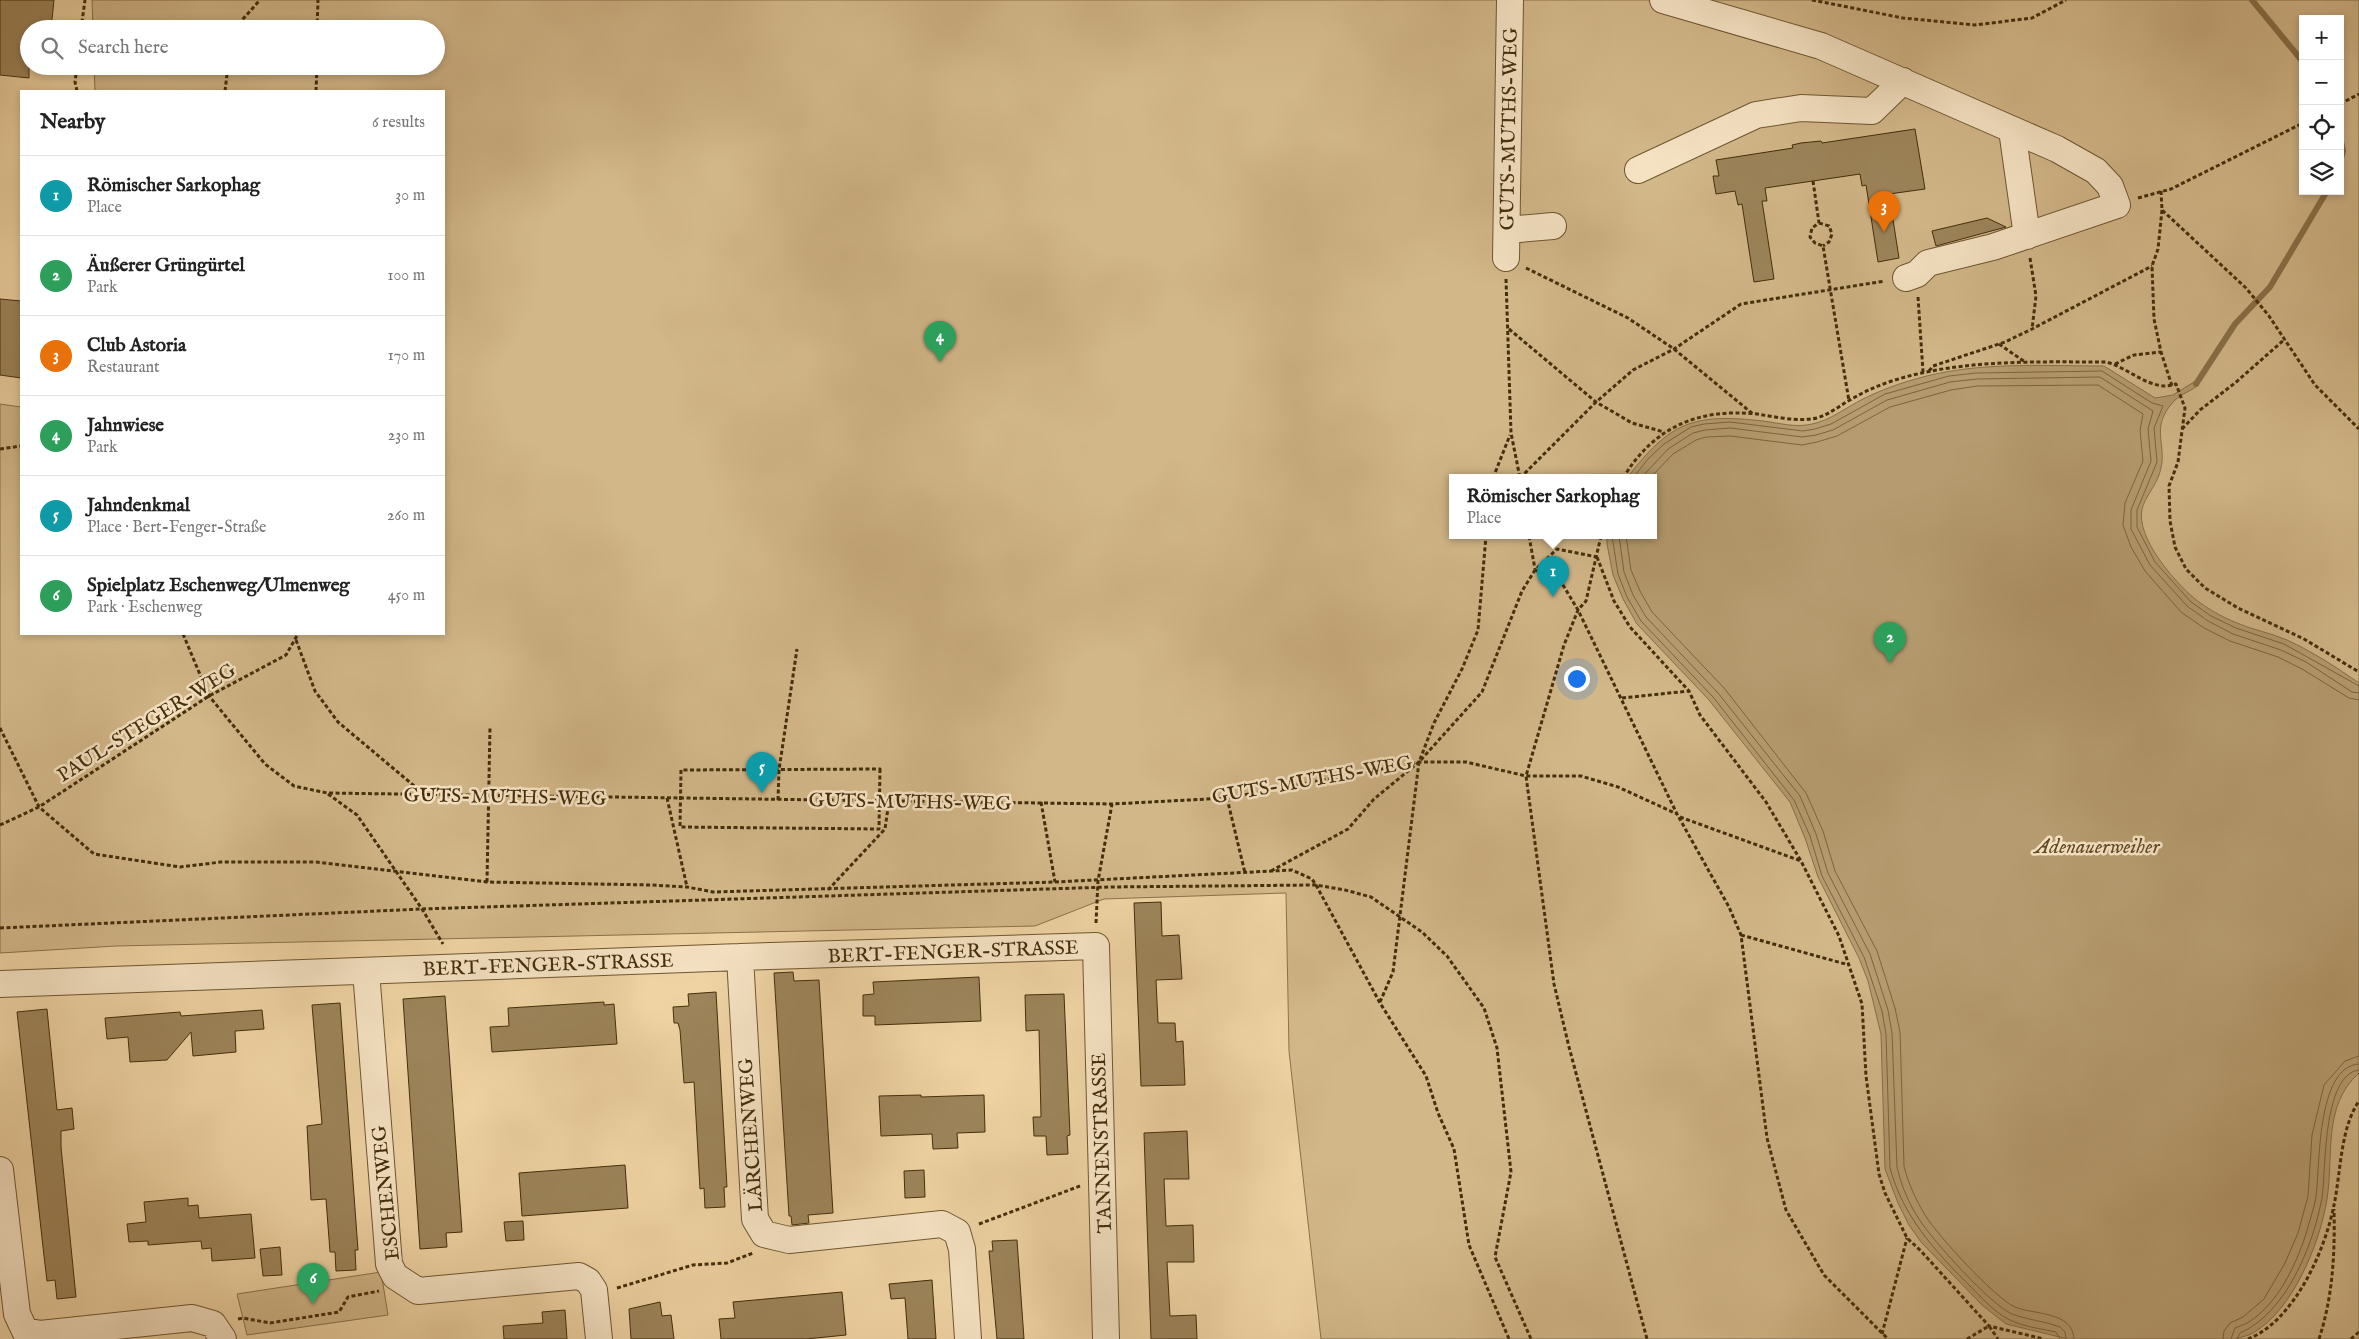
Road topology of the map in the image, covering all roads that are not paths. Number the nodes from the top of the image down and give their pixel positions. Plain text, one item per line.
1 (1510, 0) edge
2 (1663, 0) edge
3 (1903, 81) junction
4 (2012, 130) junction
5 (1638, 170) dead end
6 (1553, 226) dead end
7 (1507, 230) junction
8 (2026, 236) junction
9 (1506, 266) road end
10 (1911, 276) road end
11 (1096, 946) joint
12 (740, 957) junction
13 (366, 971) junction
14 (0, 984) edge
15 (0, 1170) edge
16 (218, 1332) edge
17 (599, 1339) edge
18 (968, 1339) edge
19 (1106, 1339) edge

1 - 7 street, GUTS-MUTHS-WEG
2 - 3 street
3 - 4 street
3 - 5 street
4 - 8 street
4 - 8 street
6 - 7 street
7 - 9 street, GUTS-MUTHS-WEG
8 - 10 street
11 - 12 street, BERT-FENGER-STRASSE
11 - 19 street, TANNENSTRASSE
12 - 13 street, BERT-FENGER-STRASSE
12 - 18 street, LÄRCHENWEG
13 - 14 street, BERT-FENGER-STRASSE
13 - 17 street, ESCHENWEG
15 - 16 street

